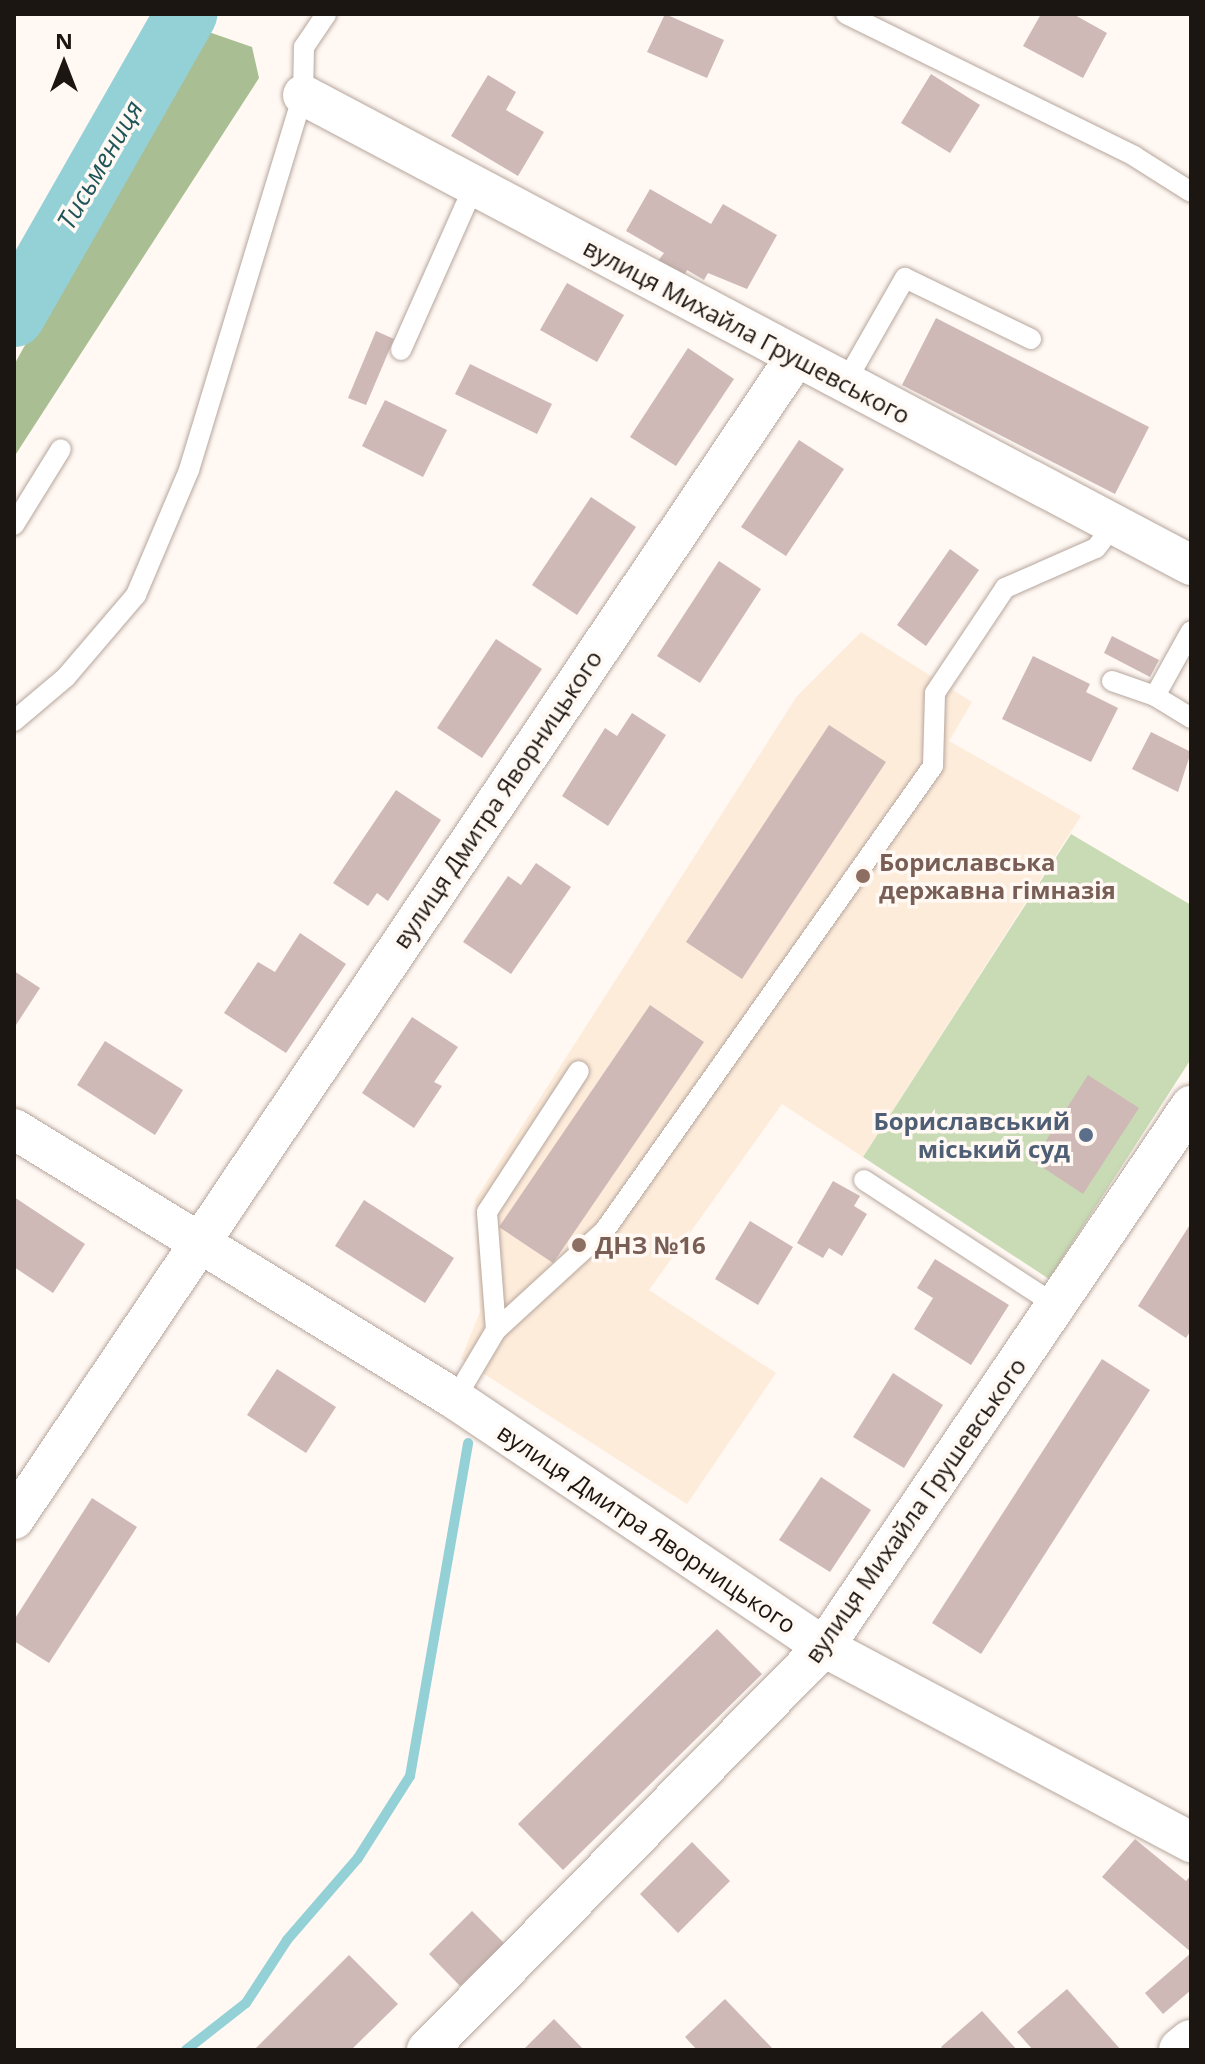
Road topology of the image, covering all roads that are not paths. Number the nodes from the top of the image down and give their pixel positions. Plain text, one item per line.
1 (326, 14) edge
2 (846, 14) edge
3 (303, 95) junction
4 (474, 186) junction
5 (1191, 192) edge
6 (1031, 339) dead end
7 (401, 350) dead end
8 (796, 357) junction
9 (845, 383) junction
10 (61, 449) dead end
11 (14, 525) edge
12 (1113, 526) junction
13 (1191, 565) edge
14 (1191, 631) edge
15 (1112, 681) dead end
16 (1155, 696) junction
17 (1191, 718) edge
18 (14, 721) edge
19 (579, 1071) dead end
20 (1191, 1106) edge
21 (14, 1129) edge
22 (864, 1180) dead end
23 (197, 1240) junction
24 (1057, 1306) junction
25 (496, 1330) junction
26 (455, 1399) junction
27 (14, 1519) edge
28 (824, 1647) junction
29 (1191, 1842) edge
30 (1191, 2042) edge
31 (427, 2050) edge
32 (1181, 2050) edge

1 - 3 lane
2 - 5 lane
3 - 4 street, вулиця Михайла Грушевського
3 - 18 lane
4 - 7 lane
4 - 8 street, вулиця Михайла Грушевського
6 - 9 lane
8 - 9 street, вулиця Михайла Грушевського
8 - 23 street, вулиця Дмитра Яворницького
9 - 12 street, вулиця Михайла Грушевського
10 - 11 lane
12 - 13 street, вулиця Михайла Грушевського
12 - 25 lane
14 - 16 lane
15 - 16 lane
16 - 17 lane
19 - 25 lane
20 - 24 street, вулиця Михайла Грушевського
21 - 23 street, вулиця Дмитра Яворницького
22 - 24 lane
23 - 26 street, вулиця Дмитра Яворницького
23 - 27 street, вулиця Дмитра Яворницького
24 - 28 street, вулиця Михайла Грушевського
25 - 26 lane
26 - 28 street, вулиця Дмитра Яворницького
28 - 29 street, вулиця Дмитра Яворницького
28 - 31 street, вулиця Михайла Грушевського
30 - 32 main road

